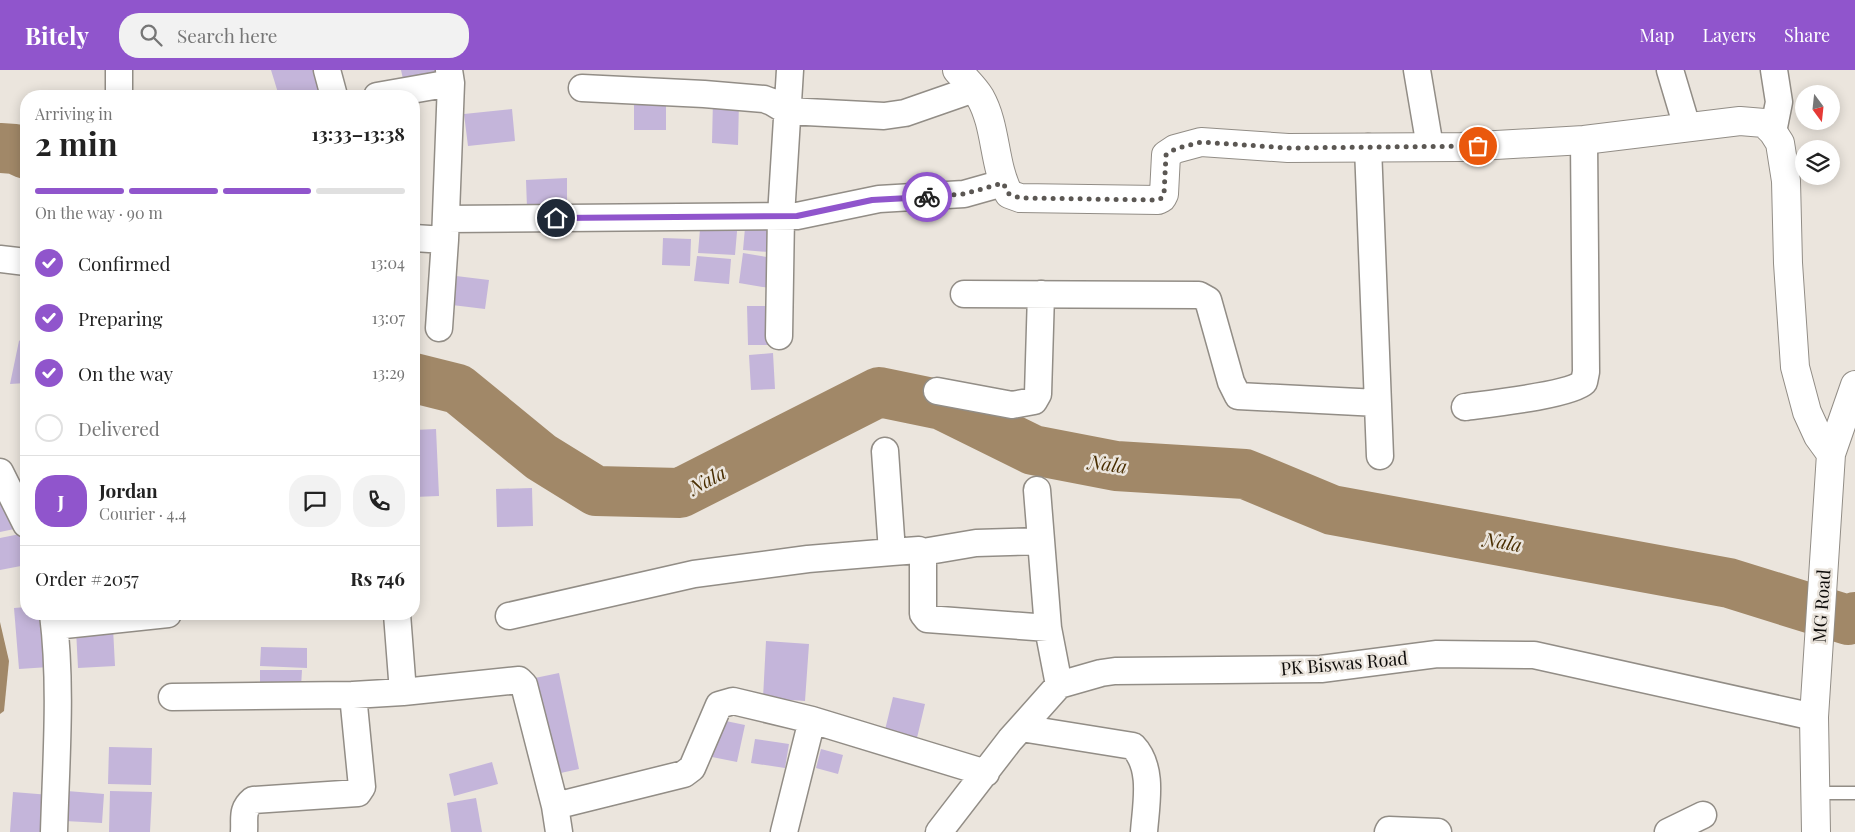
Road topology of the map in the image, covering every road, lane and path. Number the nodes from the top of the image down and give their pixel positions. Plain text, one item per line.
1 (119, 70) edge
2 (327, 70) edge
3 (790, 70) edge
4 (1417, 70) edge
5 (1670, 70) edge
6 (1774, 70) edge
7 (450, 76) edge
8 (965, 80) edge
9 (582, 88) dead end
10 (119, 90) edge
11 (332, 90) edge
12 (399, 90) edge
13 (787, 111) junction
14 (1687, 127) junction
15 (1774, 132) junction
16 (1584, 140) junction
17 (1430, 147) junction
18 (1368, 148) junction
19 (1003, 183) junction
20 (781, 216) junction
21 (445, 230) junction
22 (420, 236) edge
23 (0, 259) edge
24 (20, 261) edge
25 (964, 294) dead end
26 (1041, 294) junction
27 (439, 328) dead end
28 (780, 336) dead end
29 (1855, 385) edge
30 (937, 391) dead end
31 (1378, 403) junction
32 (1465, 407) dead end
33 (885, 451) dead end
34 (1831, 454) junction
35 (1380, 456) dead end
36 (0, 472) edge
37 (1037, 490) dead end
38 (20, 512) edge
39 (1041, 541) junction
40 (892, 552) junction
41 (923, 552) junction
42 (509, 616) dead end
43 (54, 620) edge
44 (397, 620) edge
45 (1048, 628) junction
46 (1059, 685) junction
47 (403, 692) junction
48 (353, 695) junction
49 (172, 698) dead end
50 (1814, 717) junction
51 (812, 720) junction
52 (1021, 728) junction
53 (986, 773) junction
54 (1816, 793) junction
55 (1855, 793) edge
56 (555, 806) junction
57 (1703, 815) dead end
58 (54, 832) edge
59 (244, 832) edge
60 (559, 832) edge
61 (784, 832) edge
62 (939, 832) edge
63 (1144, 832) edge
64 (1388, 832) edge
65 (1438, 832) edge
66 (1668, 832) edge
67 (1816, 832) edge

1 - 10 street
2 - 11 street
3 - 13 street
4 - 17 street
5 - 14 street
6 - 15 street
7 - 12 street
7 - 21 street
8 - 13 street
8 - 19 street
9 - 13 street
13 - 20 street
14 - 15 street
14 - 16 street
15 - 34 street
16 - 17 street
16 - 32 street
17 - 18 street
18 - 19 street
18 - 31 street
19 - 20 street
20 - 21 street
20 - 28 street
21 - 22 street
21 - 27 street
23 - 24 street
25 - 26 street
26 - 30 street
26 - 31 street
29 - 34 street, MG Road
31 - 35 street
33 - 40 street
34 - 50 street, MG Road
36 - 38 street
37 - 39 street
39 - 41 street
39 - 45 street
40 - 41 street
40 - 42 street
41 - 45 street
43 - 58 street
44 - 47 street
45 - 46 street
46 - 50 street, PK Biswas Road
46 - 52 street
47 - 48 street
47 - 56 street
48 - 49 street
48 - 59 street
50 - 54 street, MG Road
51 - 53 street
51 - 56 street
51 - 61 street
52 - 53 street
52 - 63 street
53 - 62 street
54 - 55 lane
54 - 67 street, MG Road
56 - 60 street
57 - 66 street
64 - 65 street

